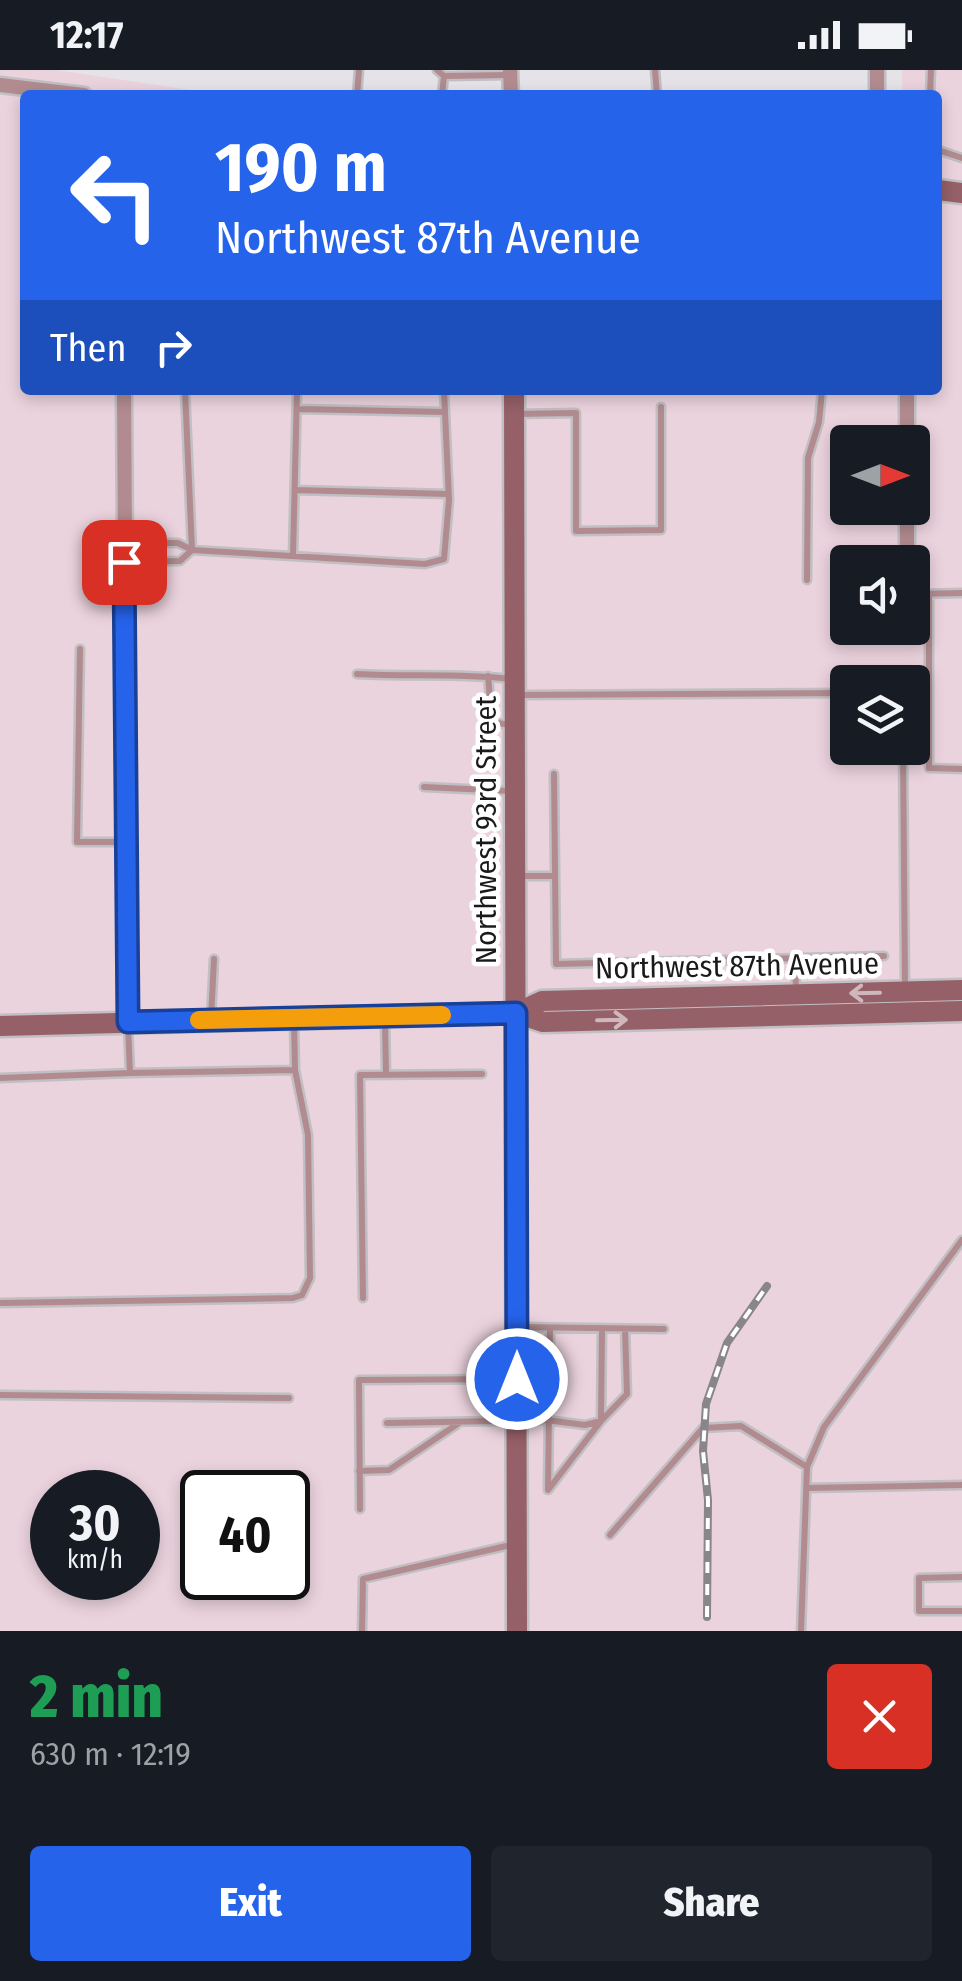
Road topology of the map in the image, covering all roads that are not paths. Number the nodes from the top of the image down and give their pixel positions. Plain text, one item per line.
1 (510, 72) edge
2 (441, 73) edge
3 (0, 86) edge
4 (27, 90) edge
5 (124, 395) edge
6 (184, 395) edge
7 (298, 395) edge
8 (444, 395) edge
9 (514, 395) edge
10 (822, 395) edge
11 (908, 395) edge
12 (662, 407) dead end
13 (297, 409) junction
14 (444, 412) junction
15 (514, 414) junction
16 (907, 425) edge
17 (295, 490) junction
18 (448, 494) junction
19 (124, 543) junction
20 (192, 550) junction
21 (293, 556) junction
22 (124, 562) junction
23 (807, 580) dead end
24 (962, 593) edge
25 (930, 594) edge
26 (929, 645) edge
27 (80, 649) dead end
28 (358, 674) dead end
29 (488, 676) junction
30 (516, 687) junction
31 (830, 692) edge
32 (516, 725) junction
33 (904, 765) edge
34 (962, 769) edge
35 (554, 774) dead end
36 (424, 787) dead end
37 (516, 792) junction
38 (127, 842) junction
39 (516, 876) junction
40 (555, 876) junction
41 (884, 956) dead end
42 (796, 958) junction
43 (214, 959) dead end
44 (962, 990) edge
45 (906, 992) junction
46 (796, 994) junction
47 (962, 1011) edge
48 (516, 1013) junction
49 (385, 1016) junction
50 (294, 1018) junction
51 (211, 1020) junction
52 (128, 1022) junction
53 (0, 1026) edge
54 (295, 1070) junction
55 (130, 1074) junction
56 (386, 1074) junction
57 (482, 1074) dead end
58 (0, 1078) edge
59 (962, 1240) edge
60 (363, 1298) dead end
61 (0, 1304) edge
62 (517, 1327) junction
63 (550, 1328) junction
64 (602, 1328) junction
65 (625, 1328) junction
66 (664, 1329) dead end
67 (517, 1379) junction
68 (0, 1395) edge
69 (288, 1398) dead end
70 (546, 1420) junction
71 (387, 1422) dead end
72 (460, 1422) junction
73 (516, 1422) junction
74 (601, 1422) junction
75 (807, 1467) junction
76 (359, 1471) junction
77 (962, 1484) edge
78 (807, 1488) junction
79 (360, 1509) dead end
80 (610, 1535) dead end
81 (516, 1544) junction
82 (962, 1577) edge
83 (962, 1611) edge
84 (362, 1631) edge
85 (517, 1631) edge
86 (802, 1631) edge

1 - 2 lane
3 - 4 street
5 - 19 street
6 - 20 lane
7 - 13 lane
8 - 14 lane
9 - 15 main road, Northwest 93rd Street
10 - 23 lane
11 - 16 street
12 - 15 lane
13 - 14 lane
13 - 17 lane
14 - 18 lane
15 - 30 main road, Northwest 93rd Street
17 - 18 lane
17 - 21 lane
18 - 21 lane
19 - 20 lane
19 - 22 street
20 - 21 lane
20 - 22 lane
22 - 38 street
24 - 25 lane
26 - 34 lane
27 - 38 lane
28 - 29 lane
29 - 30 lane
29 - 32 lane
30 - 31 lane
30 - 32 main road, Northwest 93rd Street
32 - 37 main road, Northwest 93rd Street
33 - 45 lane
35 - 40 lane
36 - 37 lane
37 - 39 main road, Northwest 93rd Street
38 - 52 street
39 - 40 lane
39 - 48 main road, Northwest 93rd Street
40 - 42 lane
41 - 42 lane
42 - 46 lane
43 - 51 lane
44 - 45 main road, Northwest 87th Avenue
45 -> 46 main road, Northwest 87th Avenue
46 - 48 main road, Northwest 87th Avenue
48 -> 47 main road, Northwest 87th Avenue
48 - 49 main road, Northwest 87th Avenue
48 - 62 main road, Northwest 93rd Street
49 - 50 main road, Northwest 87th Avenue
49 - 56 lane
50 - 51 main road, Northwest 87th Avenue
50 - 54 lane
51 - 52 main road, Northwest 87th Avenue
52 - 53 main road, Northwest 87th Avenue
52 - 55 lane
54 - 55 lane
54 - 61 lane
55 - 58 lane
56 - 57 lane
56 - 60 lane
59 - 75 lane
62 - 63 lane
62 - 67 main road, Northwest 93rd Street
63 - 64 lane
63 - 70 lane
64 - 65 lane
64 - 74 lane
65 - 66 lane
65 - 74 lane
67 - 73 main road, Northwest 93rd Street
67 - 76 lane
68 - 69 lane
70 - 73 lane
70 - 74 lane
70 - 74 lane
71 - 72 lane
72 - 73 lane
72 - 76 lane
73 - 81 main road, Northwest 93rd Street
75 - 78 lane
75 - 80 lane
76 - 79 lane
77 - 78 lane
78 - 86 lane
81 - 84 lane
81 - 85 main road, Northwest 93rd Street
82 - 83 lane

